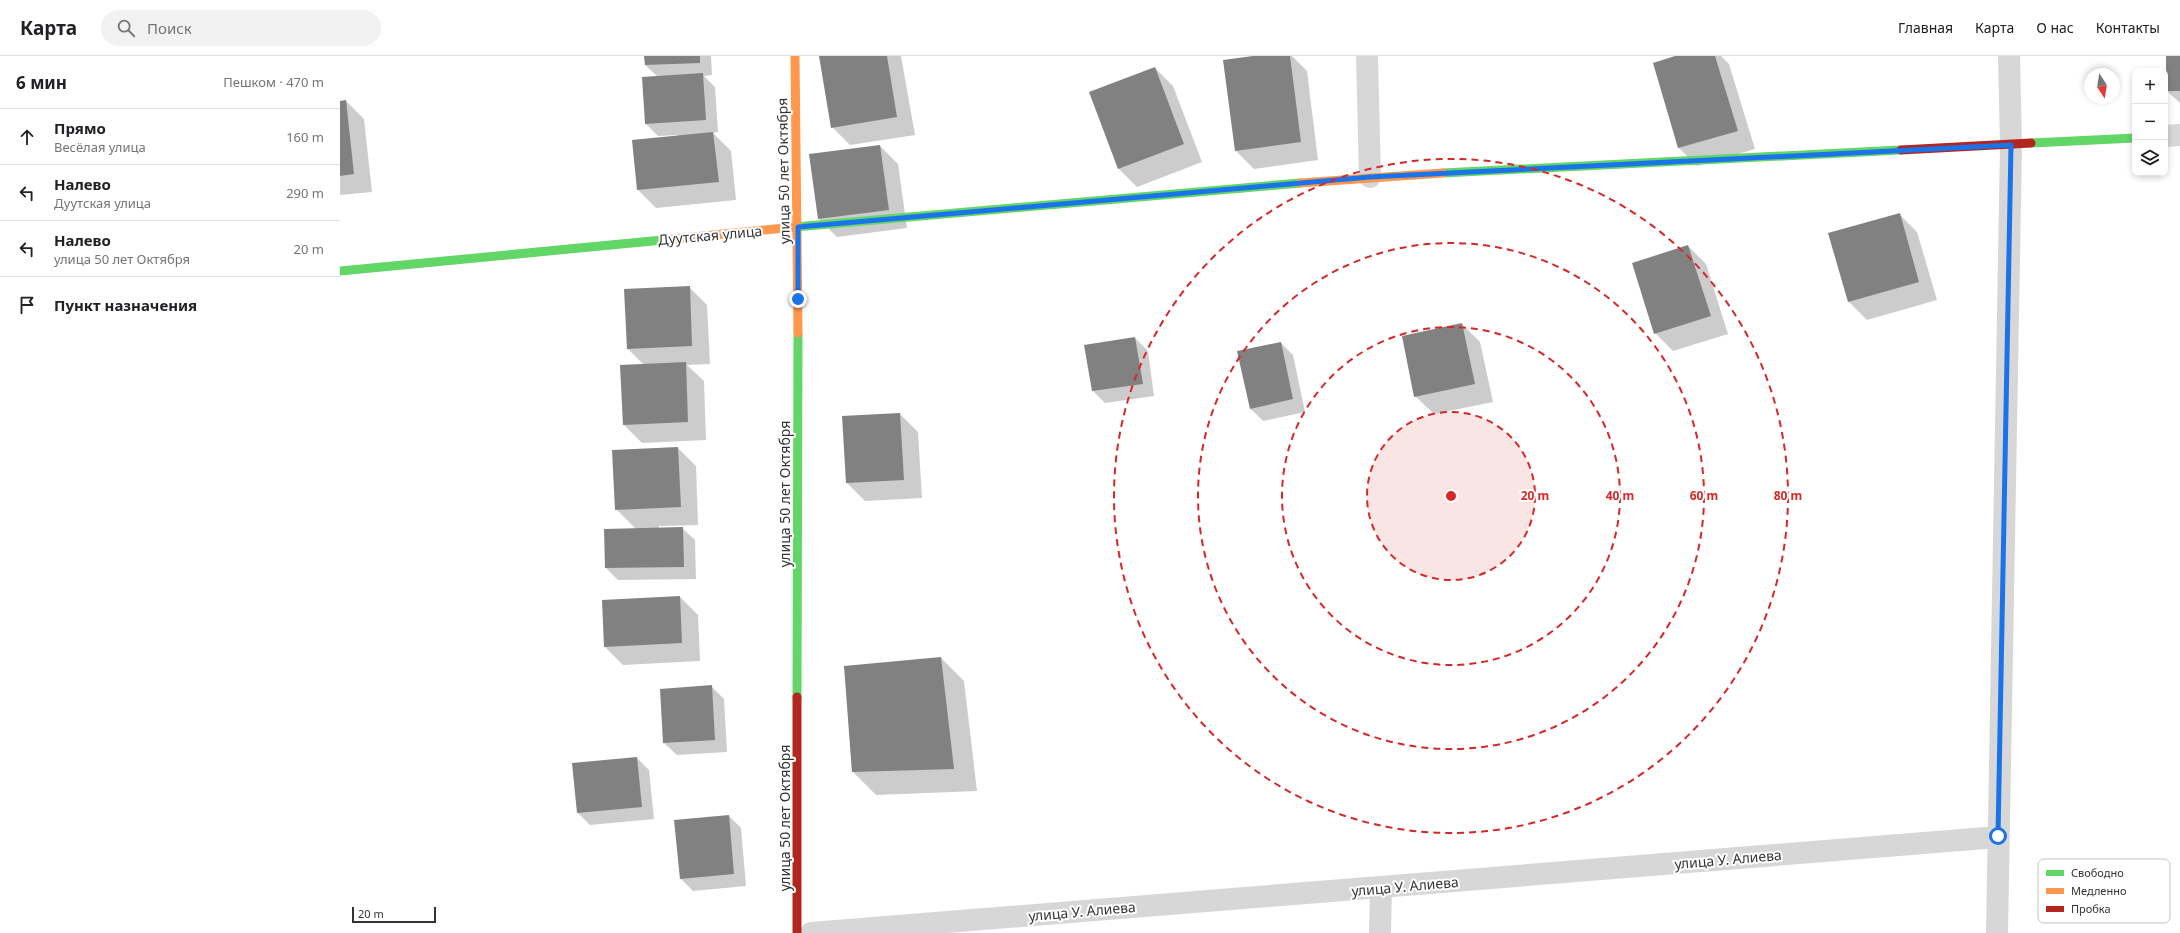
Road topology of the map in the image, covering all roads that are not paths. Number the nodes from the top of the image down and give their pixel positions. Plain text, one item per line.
1 (795, 56) edge
2 (1367, 56) edge
3 (2009, 56) edge
4 (2180, 135) edge
5 (2168, 136) edge
6 (2132, 138) edge
7 (2011, 145) junction
8 (1370, 177) junction
9 (798, 227) junction
10 (340, 271) edge
11 (1998, 836) junction
12 (1381, 888) junction
13 (798, 933) edge
14 (811, 933) edge
15 (1380, 933) edge
16 (1997, 933) edge

1 - 9 street, улица 50 лет Октября
2 - 8 street
3 - 7 street
4 - 5 street
6 - 7 street, Дуутская улица
7 - 8 street, Дуутская улица
7 - 11 street
8 - 9 street, Дуутская улица
9 - 10 street, Дуутская улица
9 - 13 street, улица 50 лет Октября
11 - 12 street, улица У. Алиева
11 - 16 street
12 - 14 street, улица У. Алиева
12 - 15 street

